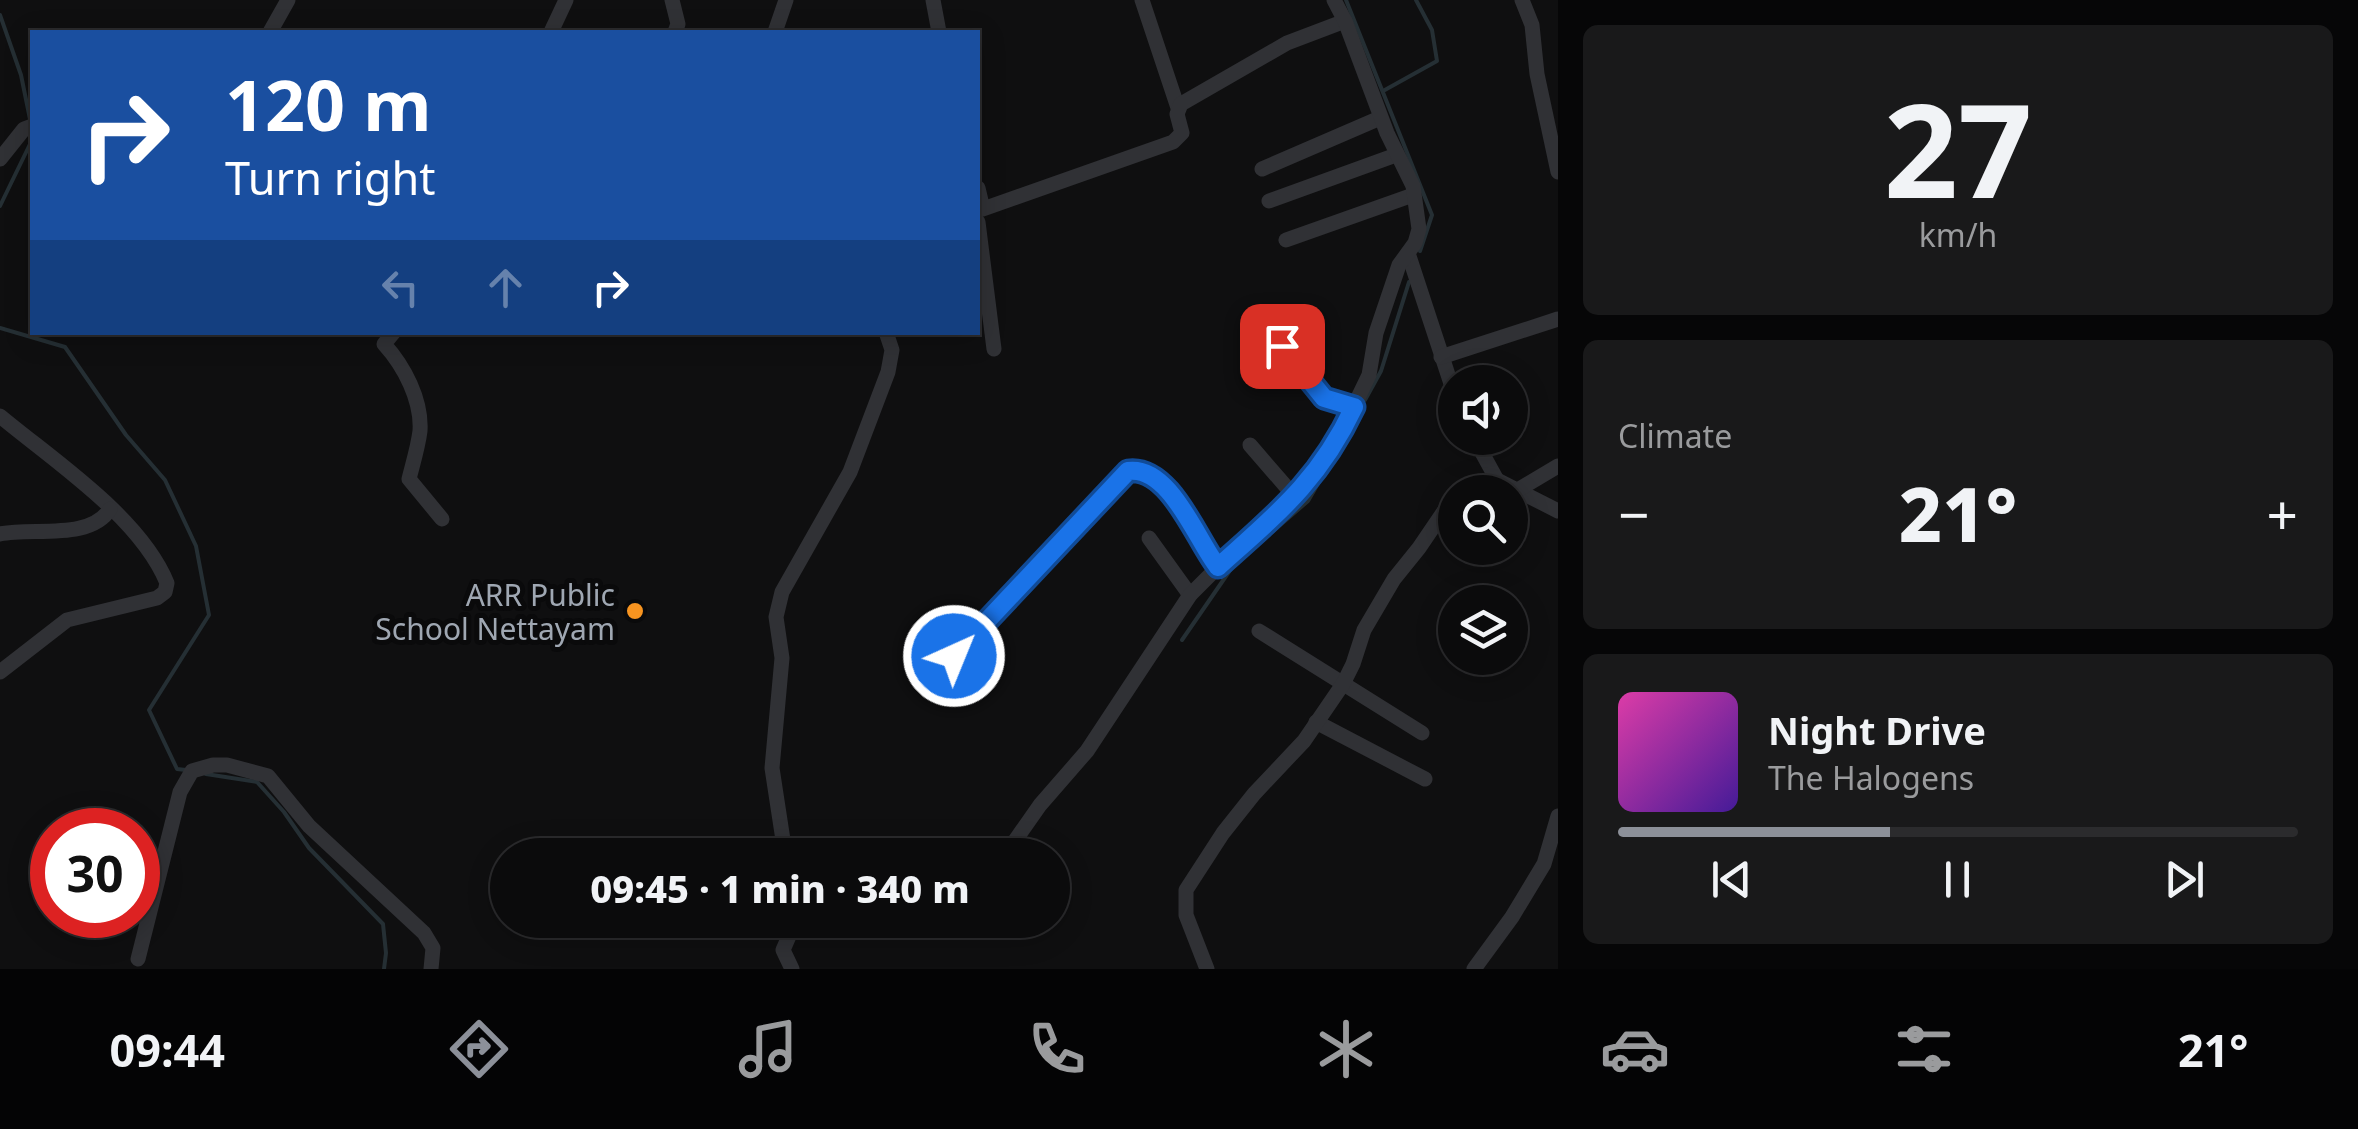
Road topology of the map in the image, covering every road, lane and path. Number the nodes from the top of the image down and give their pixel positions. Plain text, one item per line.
1 (288, 0) edge
2 (566, 0) edge
3 (672, 0) edge
4 (786, 0) edge
5 (934, 0) edge
6 (1142, 0) edge
7 (1334, 0) edge
8 (1522, 0) edge
9 (1345, 20) junction
10 (271, 30) edge
11 (552, 30) edge
12 (676, 30) edge
13 (775, 30) edge
14 (939, 30) edge
15 (1178, 108) junction
16 (1380, 118) junction
17 (28, 128) edge
18 (1396, 155) junction
19 (0, 159) edge
20 (1262, 169) dead end
21 (1558, 172) edge
22 (1413, 195) junction
23 (980, 198) edge
24 (1269, 201) dead end
25 (980, 238) edge
26 (1286, 240) dead end
27 (1408, 253) junction
28 (1558, 319) edge
29 (392, 335) edge
30 (887, 335) edge
31 (1282, 346) dead end
32 (994, 349) dead end
33 (1441, 357) junction
34 (1444, 365) edge
35 (1354, 407) junction
36 (0, 416) edge
37 (1250, 444) dead end
38 (1558, 466) edge
39 (1528, 484) edge
40 (1528, 497) edge
41 (1295, 498) junction
42 (110, 510) junction
43 (1558, 511) edge
44 (442, 519) dead end
45 (1438, 520) edge
46 (0, 534) edge
47 (1149, 538) dead end
48 (1218, 567) junction
49 (1190, 595) junction
50 (1258, 631) dead end
51 (954, 656) dead end
52 (0, 672) edge
53 (1342, 684) junction
54 (1316, 722) junction
55 (1422, 733) dead end
56 (1425, 779) dead end
57 (1557, 821) edge
58 (784, 838) edge
59 (1018, 838) edge
60 (788, 938) edge
61 (138, 959) dead end
62 (431, 969) edge
63 (792, 969) edge
64 (1207, 969) edge
65 (1474, 969) edge

1 - 10 street
2 - 11 street
3 - 12 street
4 - 13 street
5 - 14 street
6 - 15 street
7 - 9 street
8 - 21 street
9 - 15 street
9 - 16 street
15 - 23 street
16 - 18 street
16 - 20 street
17 - 19 street
18 - 22 street
18 - 24 street
22 - 26 street
22 - 27 street
25 - 32 street
27 - 33 street
27 - 35 street
28 - 33 street
29 - 44 street
30 - 58 street
31 - 35 street
33 - 34 street
35 - 41 street
36 - 42 street
37 - 41 street
38 - 39 street
40 - 43 street
41 - 48 street
42 - 46 street
42 - 52 street
45 - 53 street
47 - 49 street
48 - 49 street
48 - 51 street
49 - 59 street
50 - 53 street
53 - 54 street
53 - 55 street
54 - 56 street
54 - 64 street
57 - 65 street
60 - 63 street
61 - 62 street

